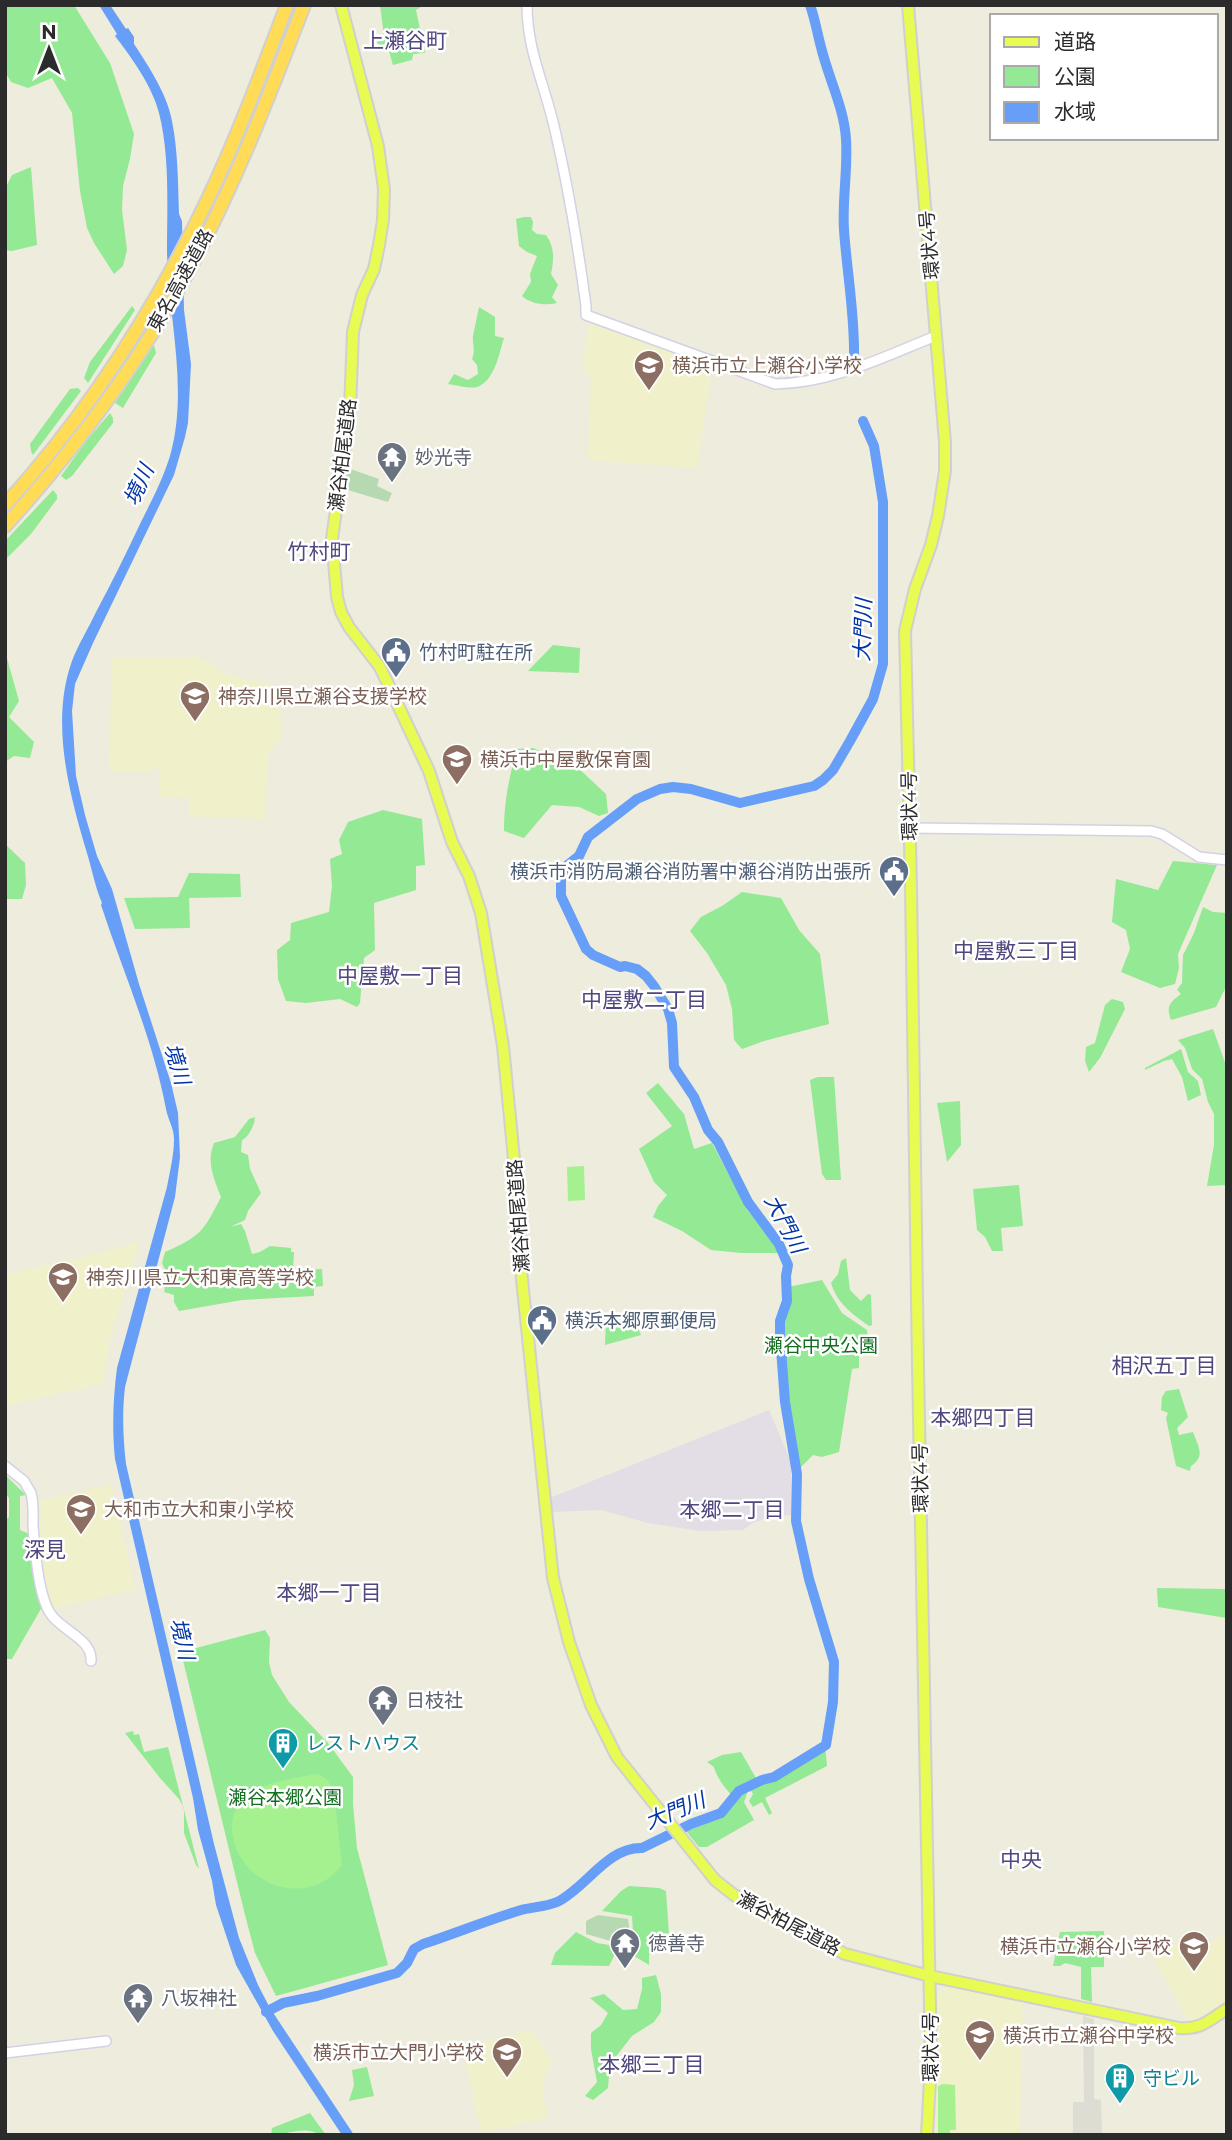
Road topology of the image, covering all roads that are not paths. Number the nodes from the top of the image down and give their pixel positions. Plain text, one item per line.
1 (287, 5) edge
2 (304, 5) edge
3 (341, 5) edge
4 (527, 5) edge
5 (908, 5) edge
6 (936, 336) junction
7 (5, 505) edge
8 (5, 526) edge
9 (910, 828) junction
10 (1227, 860) edge
11 (5, 1466) edge
12 (91, 1661) dead end
13 (930, 1976) junction
14 (1227, 2009) edge
15 (930, 2023) junction
16 (106, 2041) dead end
17 (5, 2053) edge
18 (927, 2135) edge

1 - 7 highway, 東名高速道路
2 - 8 highway, 東名高速道路
3 - 13 main road, 瀬谷柏尾道路
4 - 6 street
5 - 6 main road, 環状4号
6 - 9 main road, 環状4号
9 - 10 street
9 - 13 main road, 環状4号
11 - 12 street
13 - 14 main road, 瀬谷柏尾道路
13 - 15 main road, 環状4号
15 - 18 main road, 環状4号
15 - 18 main road
16 - 17 street

